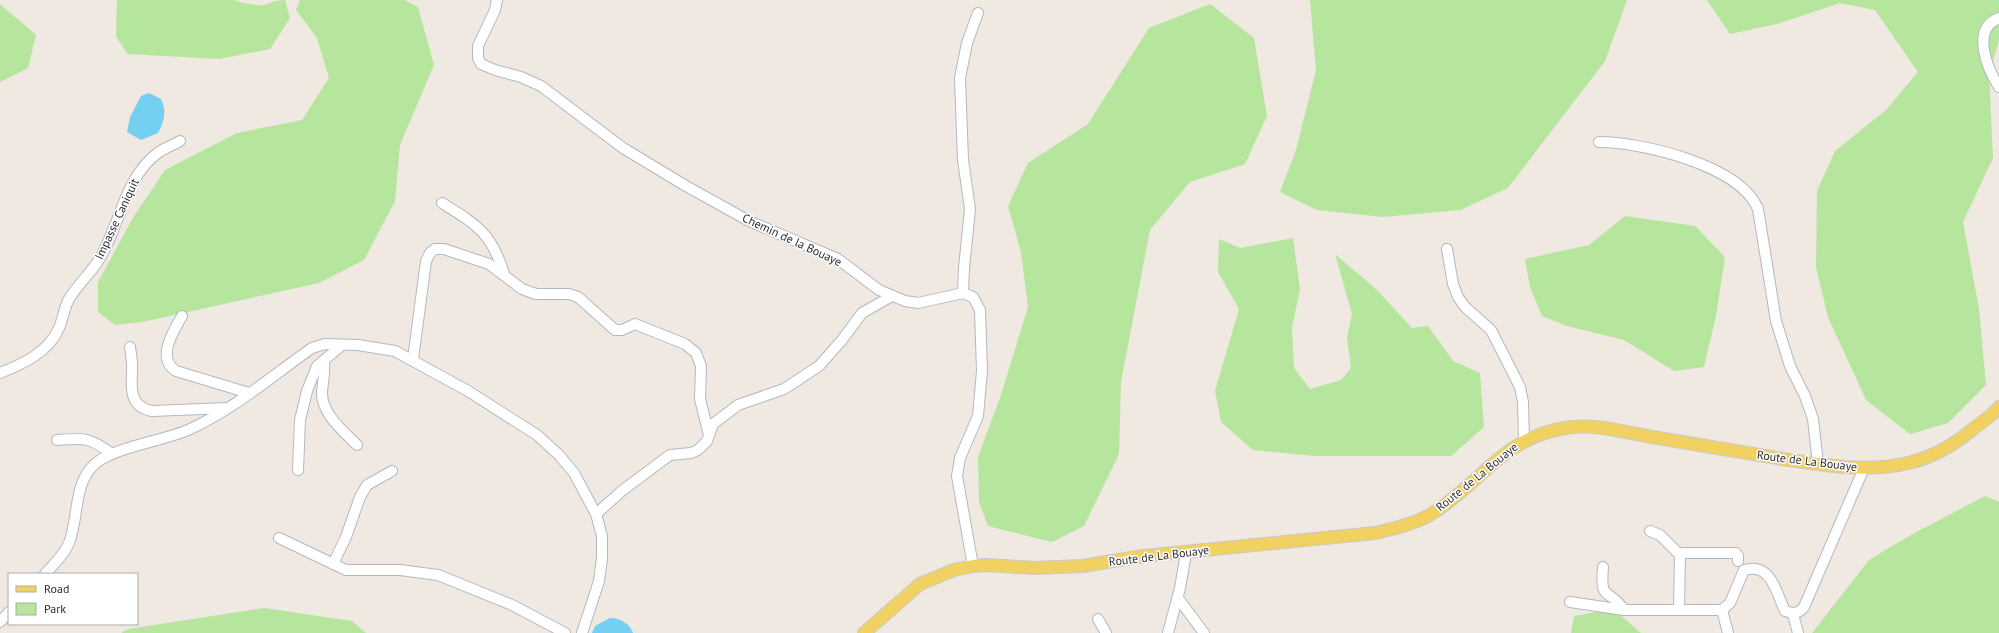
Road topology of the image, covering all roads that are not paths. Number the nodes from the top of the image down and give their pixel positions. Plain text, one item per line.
1 (497, 0) edge
2 (978, 13) dead end
3 (1999, 18) edge
4 (1999, 87) edge
5 (180, 141) dead end
6 (1599, 142) dead end
7 (442, 203) dead end
8 (1447, 249) dead end
9 (504, 274) junction
10 (963, 293) junction
11 (892, 296) junction
12 (182, 316) dead end
13 (342, 346) junction
14 (130, 347) dead end
15 (413, 359) junction
16 (324, 360) junction
17 (0, 373) edge
18 (249, 393) junction
19 (1999, 407) edge
20 (227, 408) junction
21 (709, 435) junction
22 (57, 440) dead end
23 (1524, 440) junction
24 (357, 445) dead end
25 (112, 454) junction
26 (1818, 464) junction
27 (1864, 468) junction
28 (298, 470) dead end
29 (392, 471) dead end
30 (596, 514) junction
31 (1650, 531) dead end
32 (279, 538) dead end
33 (1186, 553) junction
34 (1680, 555) junction
35 (1738, 561) dead end
36 (333, 564) junction
37 (972, 566) junction
38 (1603, 567) dead end
39 (46, 573) edge
40 (1178, 598) junction
41 (1570, 602) dead end
42 (1624, 610) junction
43 (1679, 610) junction
44 (1722, 610) junction
45 (8, 613) edge
46 (1793, 614) junction
47 (1098, 619) dead end
48 (0, 622) edge
49 (565, 633) edge
50 (582, 633) edge
51 (864, 633) edge
52 (1106, 633) edge
53 (1168, 633) edge
54 (1204, 633) edge
55 (1728, 633) edge
56 (1798, 633) edge

1 - 11 street, Chemin de la Bouaye
2 - 10 street
3 - 4 street
5 - 17 street, Impasse Caniquit
6 - 26 street
7 - 9 street
8 - 23 street
9 - 15 street
9 - 21 street
10 - 11 street, Chemin de la Bouaye
10 - 37 street
11 - 21 street
12 - 18 street
13 - 15 street
13 - 16 street
13 - 18 street
14 - 20 street
15 - 30 street
16 - 24 street
16 - 28 street
18 - 20 street
19 - 27 main road, Route de La Bouaye
20 - 25 street
21 - 30 street
22 - 25 street
23 - 26 main road, Route de La Bouaye
23 - 33 main road, Route de La Bouaye
25 - 39 street
26 - 27 main road, Route de La Bouaye
27 - 46 street
29 - 36 street
30 - 50 street
31 - 34 street
32 - 36 street
33 - 37 main road, Route de La Bouaye
33 - 40 street
34 - 35 street
34 - 43 street
36 - 49 street
37 - 51 main road, Route de La Bouaye
38 - 42 street
40 - 53 street
40 - 54 street
41 - 42 street
42 - 43 street
43 - 44 street
44 - 46 street
44 - 55 street
45 - 48 street
46 - 56 street
47 - 52 street

